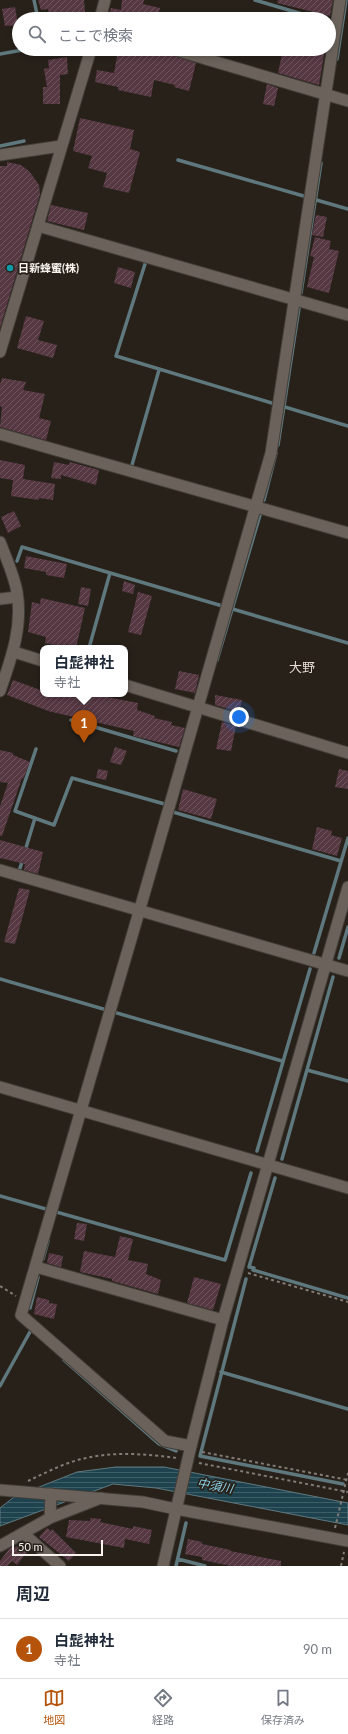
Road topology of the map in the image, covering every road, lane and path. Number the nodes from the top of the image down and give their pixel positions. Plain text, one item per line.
1 (105, 0) edge
2 (340, 0) edge
3 (102, 12) edge
4 (336, 27) edge
5 (89, 56) edge
6 (196, 56) edge
7 (332, 56) edge
8 (326, 94) junction
9 (348, 101) edge
10 (61, 146) junction
11 (0, 155) edge
12 (38, 226) junction
13 (294, 299) junction
14 (348, 315) edge
15 (0, 352) edge
16 (0, 434) edge
17 (256, 508) junction
18 (348, 533) edge
19 (0, 542) edge
20 (17, 597) junction
21 (0, 598) edge
22 (14, 652) junction
23 (40, 660) edge
24 (128, 686) edge
25 (0, 691) edge
26 (198, 707) junction
27 (348, 753) edge
28 (0, 870) edge
29 (348, 887) edge
30 (140, 912) junction
31 (326, 964) junction
32 (348, 971) edge
33 (0, 1087) edge
34 (81, 1111) junction
35 (268, 1165) junction
36 (348, 1188) edge
37 (36, 1267) junction
38 (238, 1270) junction
39 (0, 1286) edge
40 (25, 1302) junction
41 (348, 1302) edge
42 (223, 1320) junction
43 (190, 1448) junction
44 (348, 1473) edge
45 (347, 1480) edge
46 (0, 1490) edge
47 (51, 1494) junction
48 (101, 1498) junction
49 (176, 1509) junction
50 (50, 1518) junction
51 (335, 1529) dead end
52 (23, 1533) junction
53 (348, 1541) edge
54 (0, 1546) edge
55 (60, 1566) edge
56 (163, 1566) edge
57 (341, 1566) edge

1 - 3 street
2 - 4 street
5 - 10 street
6 - 8 street
7 - 8 street
8 - 9 street
8 - 13 street
10 - 11 street
10 - 12 street
12 - 13 street
12 - 15 street
13 - 14 street
13 - 17 street
16 - 17 street
17 - 18 street
17 - 26 street
19 - 20 street
20 - 21 street
20 - 22 street
22 - 23 street
22 - 25 street
24 - 26 street
26 - 27 street
26 - 30 street
28 - 30 street
29 - 31 street
30 - 31 street
30 - 34 street
31 - 32 street
31 - 35 street
33 - 34 street
34 - 35 street
34 - 37 street
35 - 36 street
35 - 38 street
37 - 40 street
37 - 42 street
38 - 41 path
38 - 42 street
39 - 40 path
40 - 43 street
42 - 43 street
43 - 45 path
43 - 49 street
44 - 45 path
45 - 51 path
46 - 47 street
47 - 48 street
47 - 50 street
48 - 49 street
48 - 50 street
49 - 53 street
49 - 56 street
50 - 52 street
52 - 54 street
52 - 55 street
53 - 57 path

